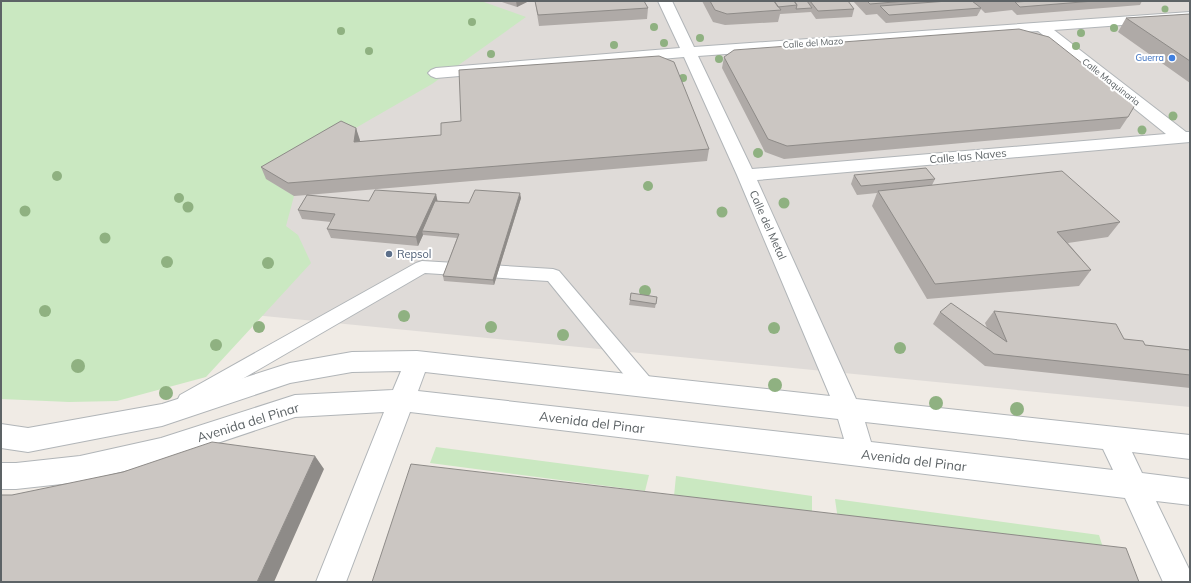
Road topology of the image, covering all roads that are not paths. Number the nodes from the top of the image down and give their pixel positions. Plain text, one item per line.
1 (665, 1) edge
2 (1190, 16) edge
3 (1040, 26) junction
4 (688, 52) junction
5 (436, 73) dead end
6 (1185, 137) edge
7 (746, 176) junction
8 (417, 360) junction
9 (645, 386) junction
10 (402, 400) junction
11 (848, 409) junction
12 (162, 415) junction
13 (1, 436) edge
14 (1112, 439) junction
15 (1190, 447) edge
16 (861, 454) junction
17 (1, 476) edge
18 (1133, 485) junction
19 (1190, 492) edge
20 (331, 582) edge
21 (1180, 582) edge

1 - 4 street, Calle del Metal
2 - 3 street, Calle del Mazo
3 - 4 street, Calle del Mazo
3 - 6 street, Calle Maquinaria
4 - 5 street, Calle del Mazo
4 - 7 street, Calle del Metal
6 - 7 street, Calle las Naves
7 - 11 street, Calle del Metal
8 - 9 street
8 - 10 street
8 - 12 street
9 - 11 street
9 - 12 lane
10 - 16 street, Avenida del Pinar
10 - 17 street, Avenida del Pinar
10 - 20 street
11 - 14 street
11 - 16 street, Calle del Metal
12 - 13 street
14 - 15 street
14 - 18 street
16 - 18 street, Avenida del Pinar
18 - 19 street, Avenida del Pinar
18 - 21 street

